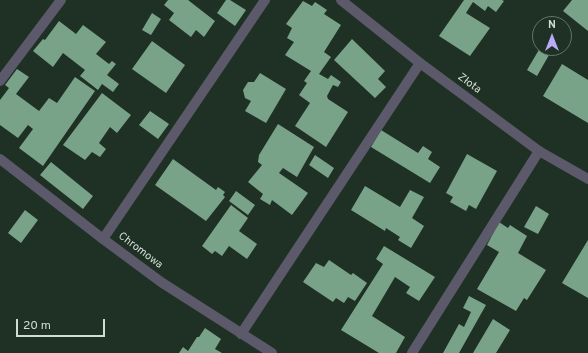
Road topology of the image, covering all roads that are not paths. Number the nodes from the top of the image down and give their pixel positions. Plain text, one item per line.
1 (61, 0) edge
2 (265, 0) edge
3 (341, 0) edge
4 (420, 63) junction
5 (0, 81) edge
6 (539, 150) junction
7 (0, 159) edge
8 (588, 179) edge
9 (103, 239) junction
10 (241, 334) junction
11 (272, 353) edge
12 (412, 353) edge

1 - 5 street
2 - 9 street
3 - 4 street, Złota
4 - 6 street, Złota
4 - 10 street
6 - 8 street, Złota
6 - 12 street
7 - 9 street, Chromowa
9 - 10 street, Chromowa
10 - 11 street, Chromowa

